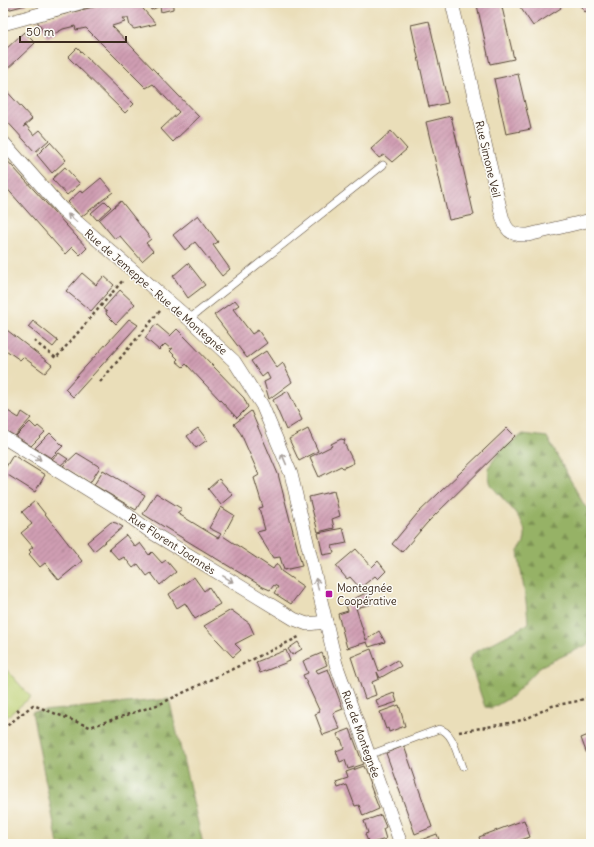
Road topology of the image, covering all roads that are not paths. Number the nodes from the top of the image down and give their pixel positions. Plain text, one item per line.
1 (80, 3) edge
2 (452, 3) edge
3 (56, 6) edge
4 (3, 24) edge
5 (3, 142) edge
6 (383, 165) dead end
7 (591, 220) edge
8 (189, 319) junction
9 (3, 437) edge
10 (326, 622) junction
11 (369, 755) junction
12 (462, 767) dead end
13 (401, 844) edge

1 - 3 street
2 - 7 street, Rue Simone Veil
3 - 4 street
8 -> 5 street, Rue de Jemeppe - Rue de Montegnée
6 - 8 lane
10 -> 8 street, Rue de Jemeppe - Rue de Montegnée
9 -> 10 street, Rue Florent Joannès
10 - 11 street, Rue de Montegnée
11 - 12 lane
11 - 13 street, Rue de Montegnée

